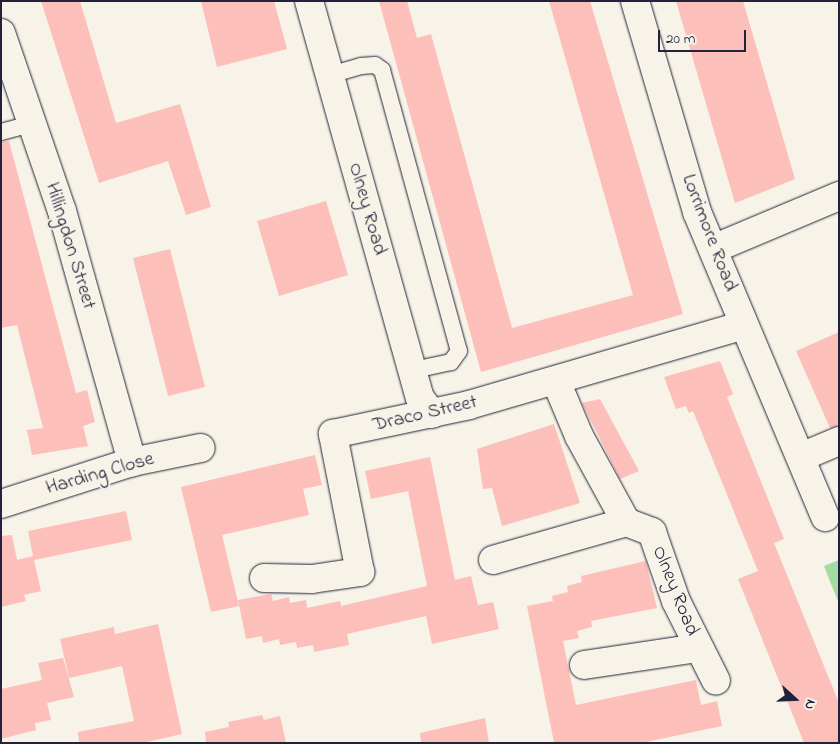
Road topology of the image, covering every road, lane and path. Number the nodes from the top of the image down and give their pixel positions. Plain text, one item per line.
1 (309, 1) edge
2 (635, 1) edge
3 (1, 32) edge
4 (330, 75) junction
5 (30, 124) junction
6 (1, 132) edge
7 (839, 196) edge
8 (713, 249) junction
9 (744, 325) junction
10 (412, 370) junction
11 (556, 381) junction
12 (432, 414) junction
13 (839, 442) edge
14 (200, 448) dead end
15 (800, 457) junction
16 (132, 462) junction
17 (1, 504) edge
18 (825, 517) dead end
19 (626, 522) junction
20 (493, 560) dead end
21 (264, 578) dead end
22 (698, 648) junction
23 (584, 666) dead end
24 (716, 681) dead end

1 - 4 street, Olney Road
2 - 8 street, Lorrimore Road
3 - 5 street, Hillingdon Street
4 - 10 street, Olney Road
4 - 10 lane
5 - 6 lane
5 - 16 street, Hillingdon Street
7 - 8 street
8 - 9 street, Lorrimore Road
9 - 11 street, Draco Street
9 - 15 street, Lorrimore Road
10 - 12 street, Olney Road
11 - 12 street, Draco Street
11 - 19 street
12 - 21 street, Draco Street
13 - 15 street
14 - 16 street, Harding Close
15 - 18 street, Lorrimore Road
16 - 17 street, Harding Close
19 - 20 street
19 - 22 street, Olney Road
22 - 23 street, Olney Road
22 - 24 street, Olney Road

